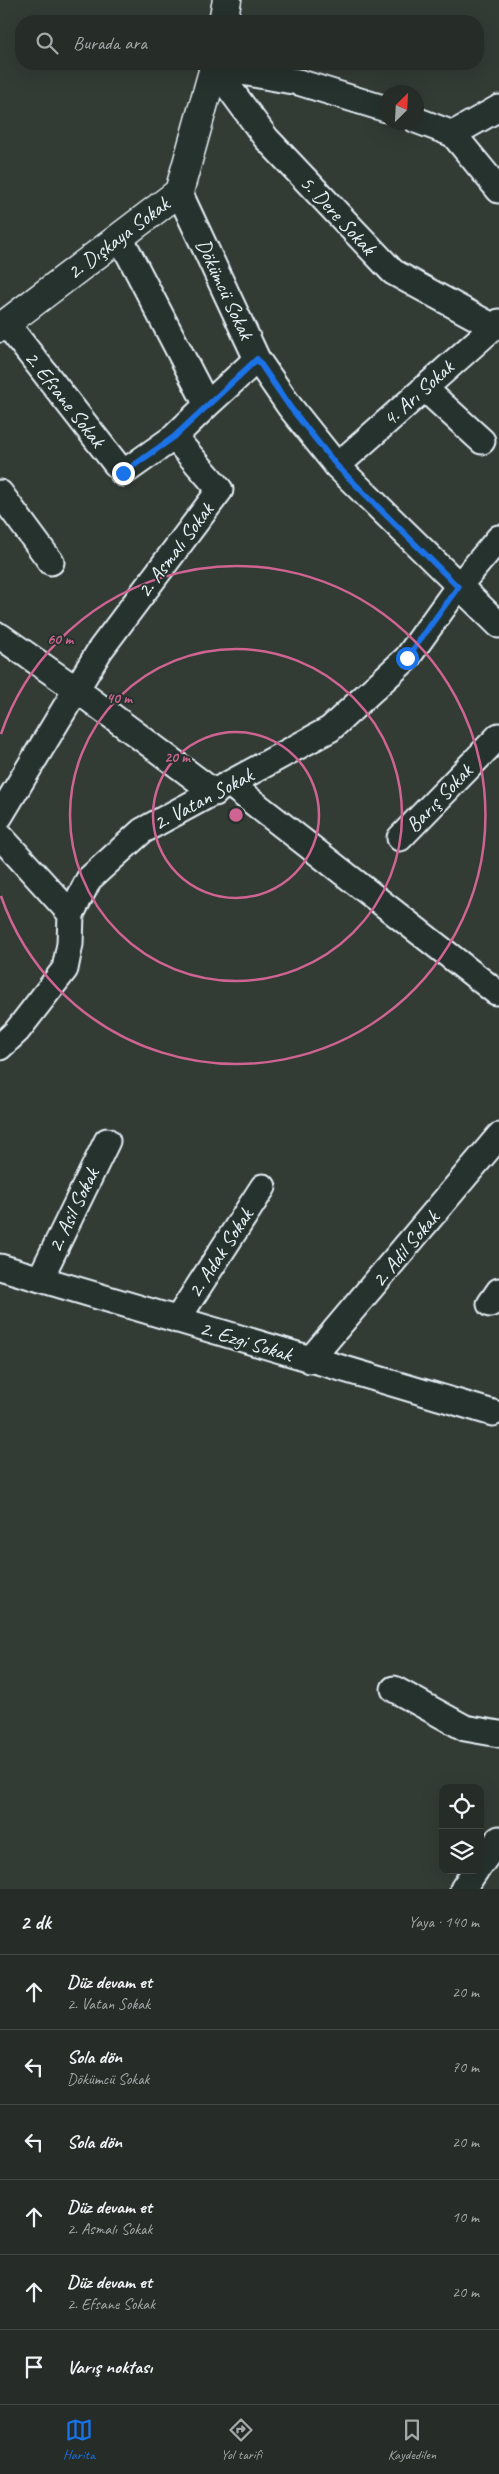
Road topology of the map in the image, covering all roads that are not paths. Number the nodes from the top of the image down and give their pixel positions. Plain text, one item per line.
1 (227, 0) edge
2 (224, 15) edge
3 (213, 70) edge
4 (217, 70) edge
5 (235, 70) edge
6 (379, 107) edge
7 (499, 108) edge
8 (424, 123) edge
9 (452, 134) junction
10 (499, 190) edge
11 (179, 192) junction
12 (120, 237) junction
13 (496, 324) edge
14 (3, 325) edge
15 (257, 359) junction
16 (424, 388) junction
17 (207, 405) junction
18 (174, 437) junction
19 (482, 441) dead end
20 (337, 466) junction
21 (0, 493) edge
22 (499, 538) edge
23 (51, 562) dead end
24 (458, 587) junction
25 (499, 625) edge
26 (0, 636) edge
27 (76, 690) junction
28 (499, 736) edge
29 (223, 789) junction
30 (0, 816) edge
31 (0, 836) edge
32 (400, 838) dead end
33 (70, 914) junction
34 (496, 992) dead end
35 (0, 1047) edge
36 (499, 1136) edge
37 (107, 1141) dead end
38 (263, 1187) dead end
39 (0, 1266) edge
40 (40, 1278) junction
41 (177, 1320) junction
42 (310, 1360) junction
43 (493, 1413) dead end
44 (394, 1689) dead end
45 (499, 1734) edge
46 (499, 1839) edge
47 (484, 1860) edge
48 (473, 1874) edge
49 (463, 1889) edge

1 - 2 street
3 - 11 street, 2. Dışkaya Sokak
4 - 13 street, 5. Dere Sokak
5 - 6 street
7 - 9 street
8 - 9 street
9 - 10 street
11 - 12 street, 2. Dışkaya Sokak
11 - 15 street, Dökümcü Sokak
12 - 14 street, 2. Dışkaya Sokak
12 - 17 street
13 - 16 street, 4. Arı Sokak
14 - 18 street, 2. Efsane Sokak
15 - 17 street
15 - 20 street, Dökümcü Sokak
16 - 19 street
16 - 20 street, 4. Arı Sokak
17 - 18 street
18 - 27 street, 2. Asmalı Sokak
20 - 24 street, Dökümcü Sokak
21 - 23 street
22 - 24 street, 2. Vatan Sokak
24 - 25 street, Dökümcü Sokak
24 - 29 street, 2. Vatan Sokak
26 - 27 street
27 - 29 street
27 - 30 street, 2. Asmalı Sokak
28 - 32 street, Barış Sokak
29 - 33 street, 2. Vatan Sokak
29 - 34 street
31 - 33 street
33 - 35 street, 2. Vatan Sokak
36 - 42 street, 2. Adil Sokak
37 - 40 street, 2. Asil Sokak
38 - 41 street, 2. Adak Sokak
39 - 40 street, 2. Ezgi Sokak
40 - 41 street, 2. Ezgi Sokak
41 - 42 street, 2. Ezgi Sokak
42 - 43 street, 2. Ezgi Sokak
44 - 45 street
46 - 47 street
48 - 49 street

